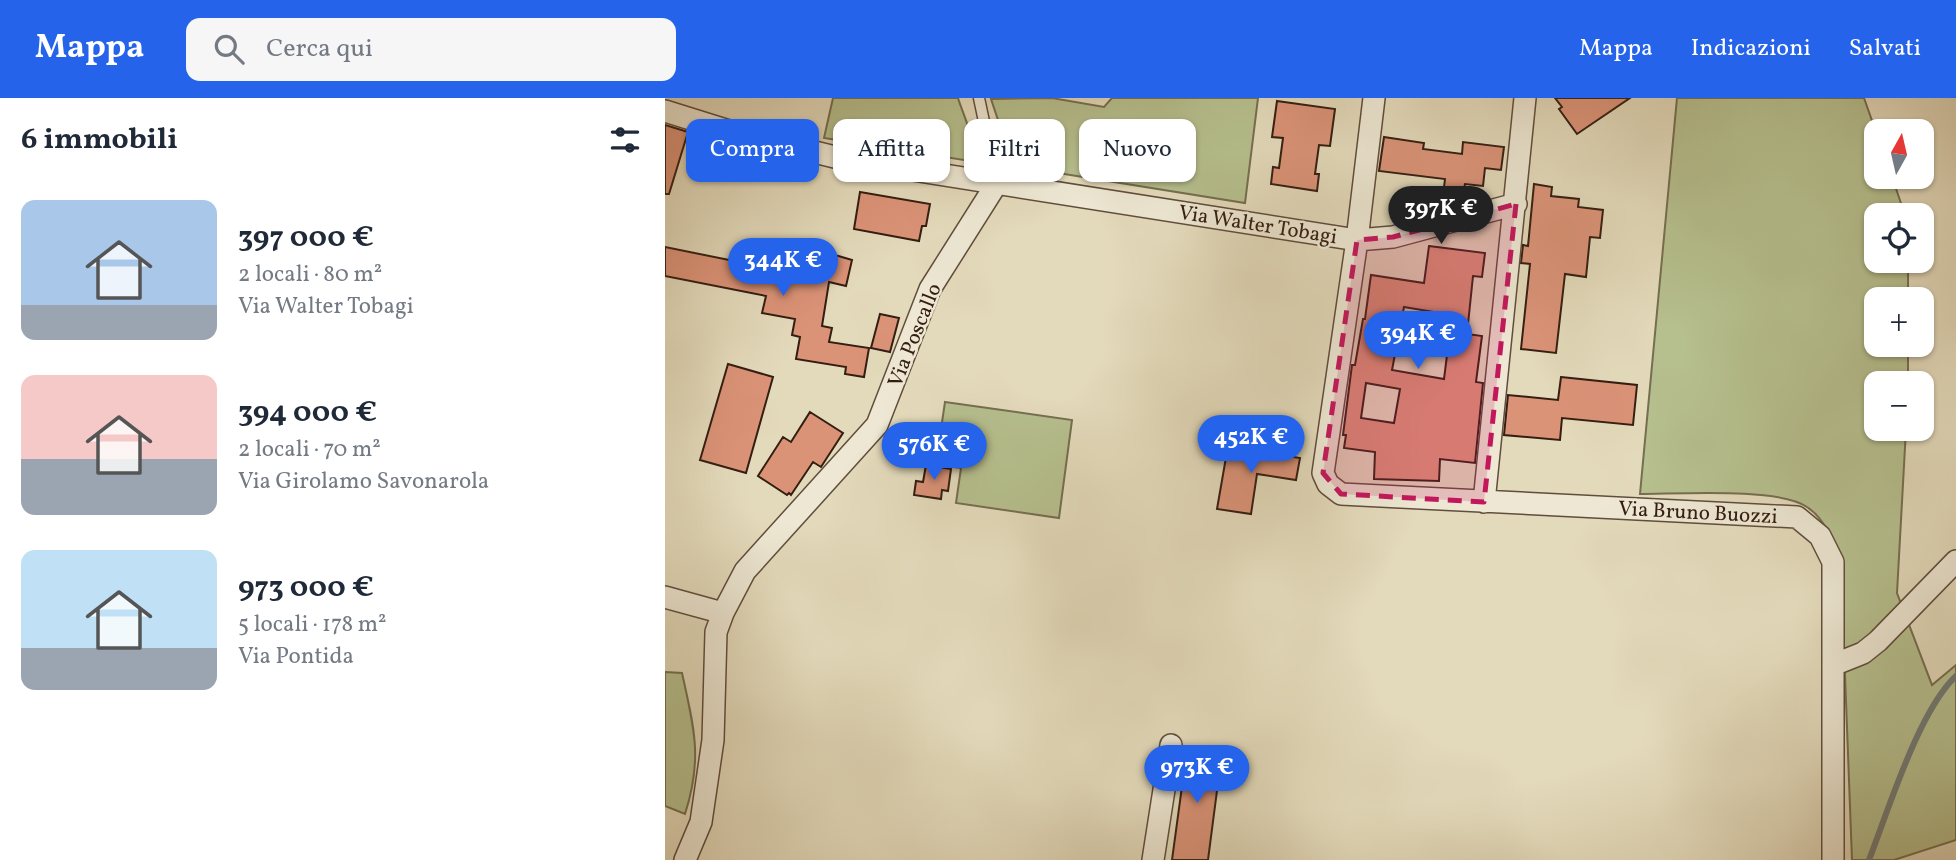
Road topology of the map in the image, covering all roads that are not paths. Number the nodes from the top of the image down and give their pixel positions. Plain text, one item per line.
1 (979, 98) edge
2 (1374, 98) edge
3 (1525, 98) edge
4 (665, 111) edge
5 (997, 183) junction
6 (1516, 204) junction
7 (1357, 240) junction
8 (1483, 502) junction
9 (1956, 561) edge
10 (665, 597) edge
11 (723, 613) junction
12 (1833, 665) junction
13 (1171, 745) dead end
14 (685, 860) edge
15 (1153, 860) edge
16 (1833, 860) edge

1 - 5 lane
2 - 7 street
3 - 6 street
4 - 5 street, Via Walter Tobagi
5 - 7 street, Via Walter Tobagi
5 - 11 street, Via Poscallo
6 - 7 street, Via Walter Tobagi
6 - 8 street
7 - 8 street, Via Bruno Buozzi
8 - 12 street, Via Bruno Buozzi
9 - 12 street
10 - 11 street
11 - 14 street, Via Poscallo
12 - 16 street, Via Bruno Buozzi
13 - 15 street

